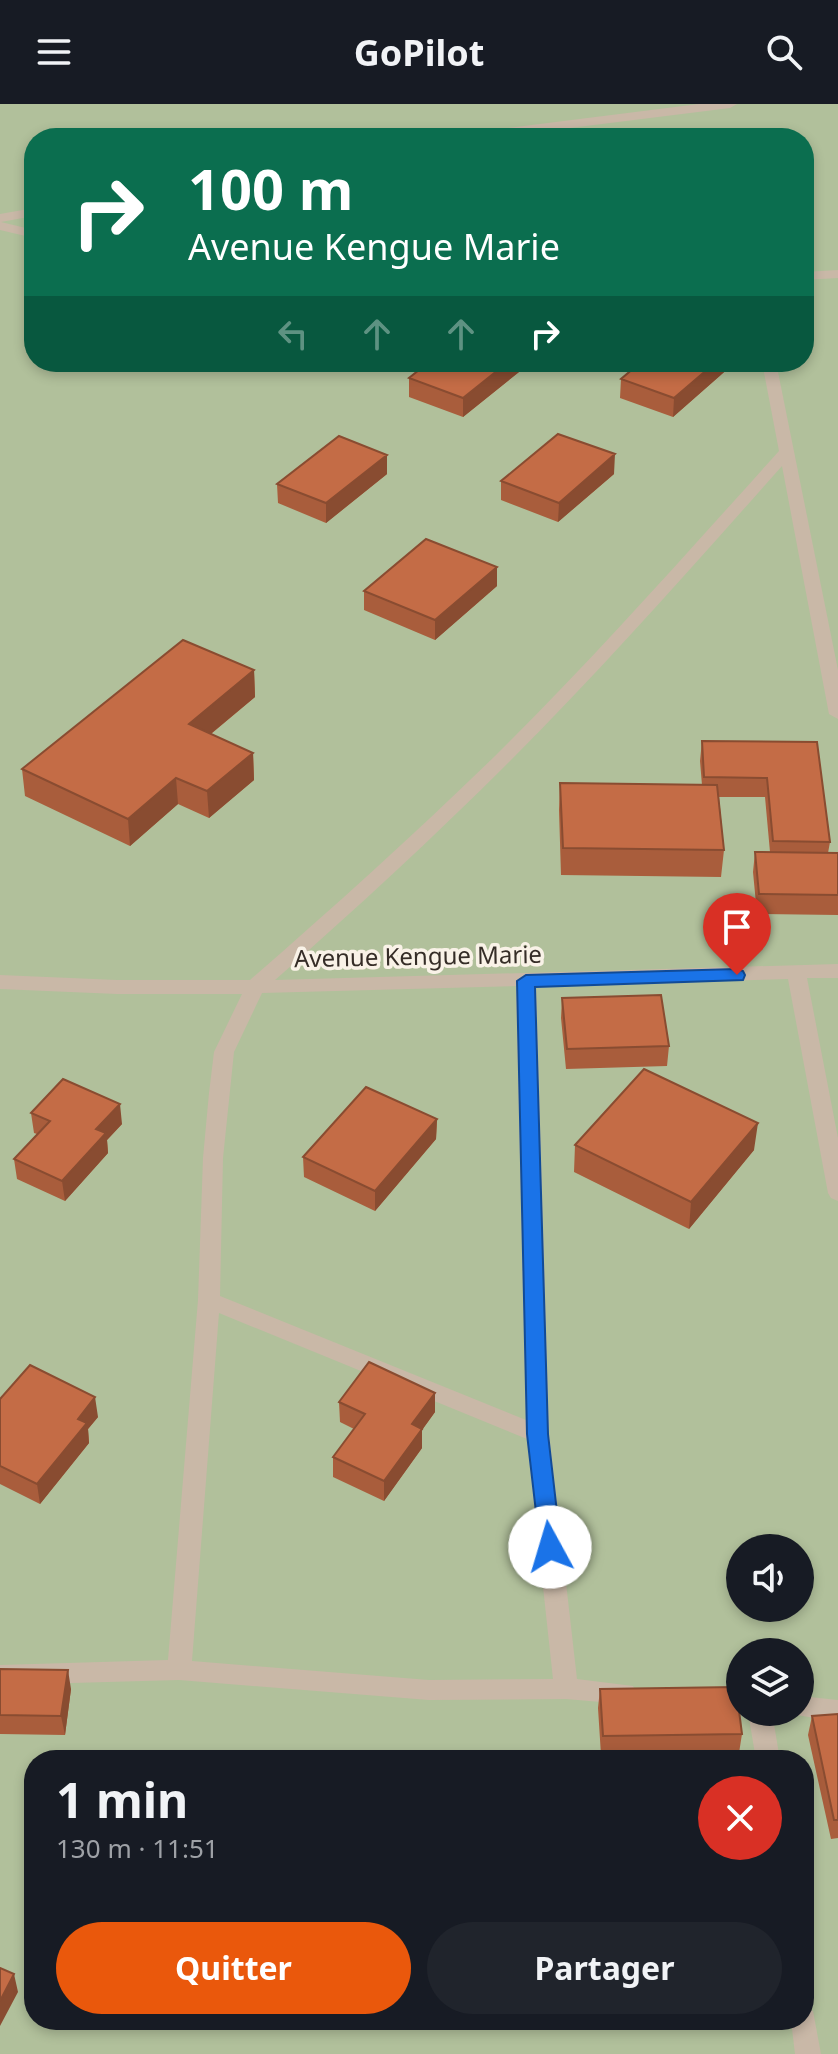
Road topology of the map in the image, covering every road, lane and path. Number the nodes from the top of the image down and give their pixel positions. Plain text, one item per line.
1 (730, 104) edge
2 (539, 128) edge
3 (24, 214) edge
4 (0, 218) edge
5 (0, 226) edge
6 (24, 232) edge
7 (838, 274) edge
8 (814, 275) edge
9 (771, 372) edge
10 (785, 453) junction
11 (838, 714) edge
12 (838, 971) edge
13 (797, 974) junction
14 (526, 981) junction
15 (0, 982) edge
16 (255, 987) junction
17 (838, 1193) edge
18 (209, 1300) junction
19 (538, 1434) junction
20 (179, 1670) junction
21 (0, 1675) edge
22 (566, 1689) junction
23 (645, 1695) edge
24 (814, 1708) edge
25 (838, 1711) edge
26 (762, 1726) edge
27 (766, 1750) edge
28 (805, 2030) edge
29 (808, 2054) edge

1 - 2 street
3 - 4 street
5 - 6 street
7 - 8 street
9 - 10 street
10 - 11 street
10 - 16 street
12 - 13 street, Avenue Kengue Marie
13 - 14 street, Avenue Kengue Marie
13 - 17 street
14 - 16 street, Avenue Kengue Marie
14 - 19 street
15 - 16 street, Avenue Kengue Marie
16 - 18 street
18 - 19 street
18 - 20 street
19 - 22 street
20 - 21 street
20 - 22 street
22 - 23 street
24 - 25 street
26 - 27 street
28 - 29 street

